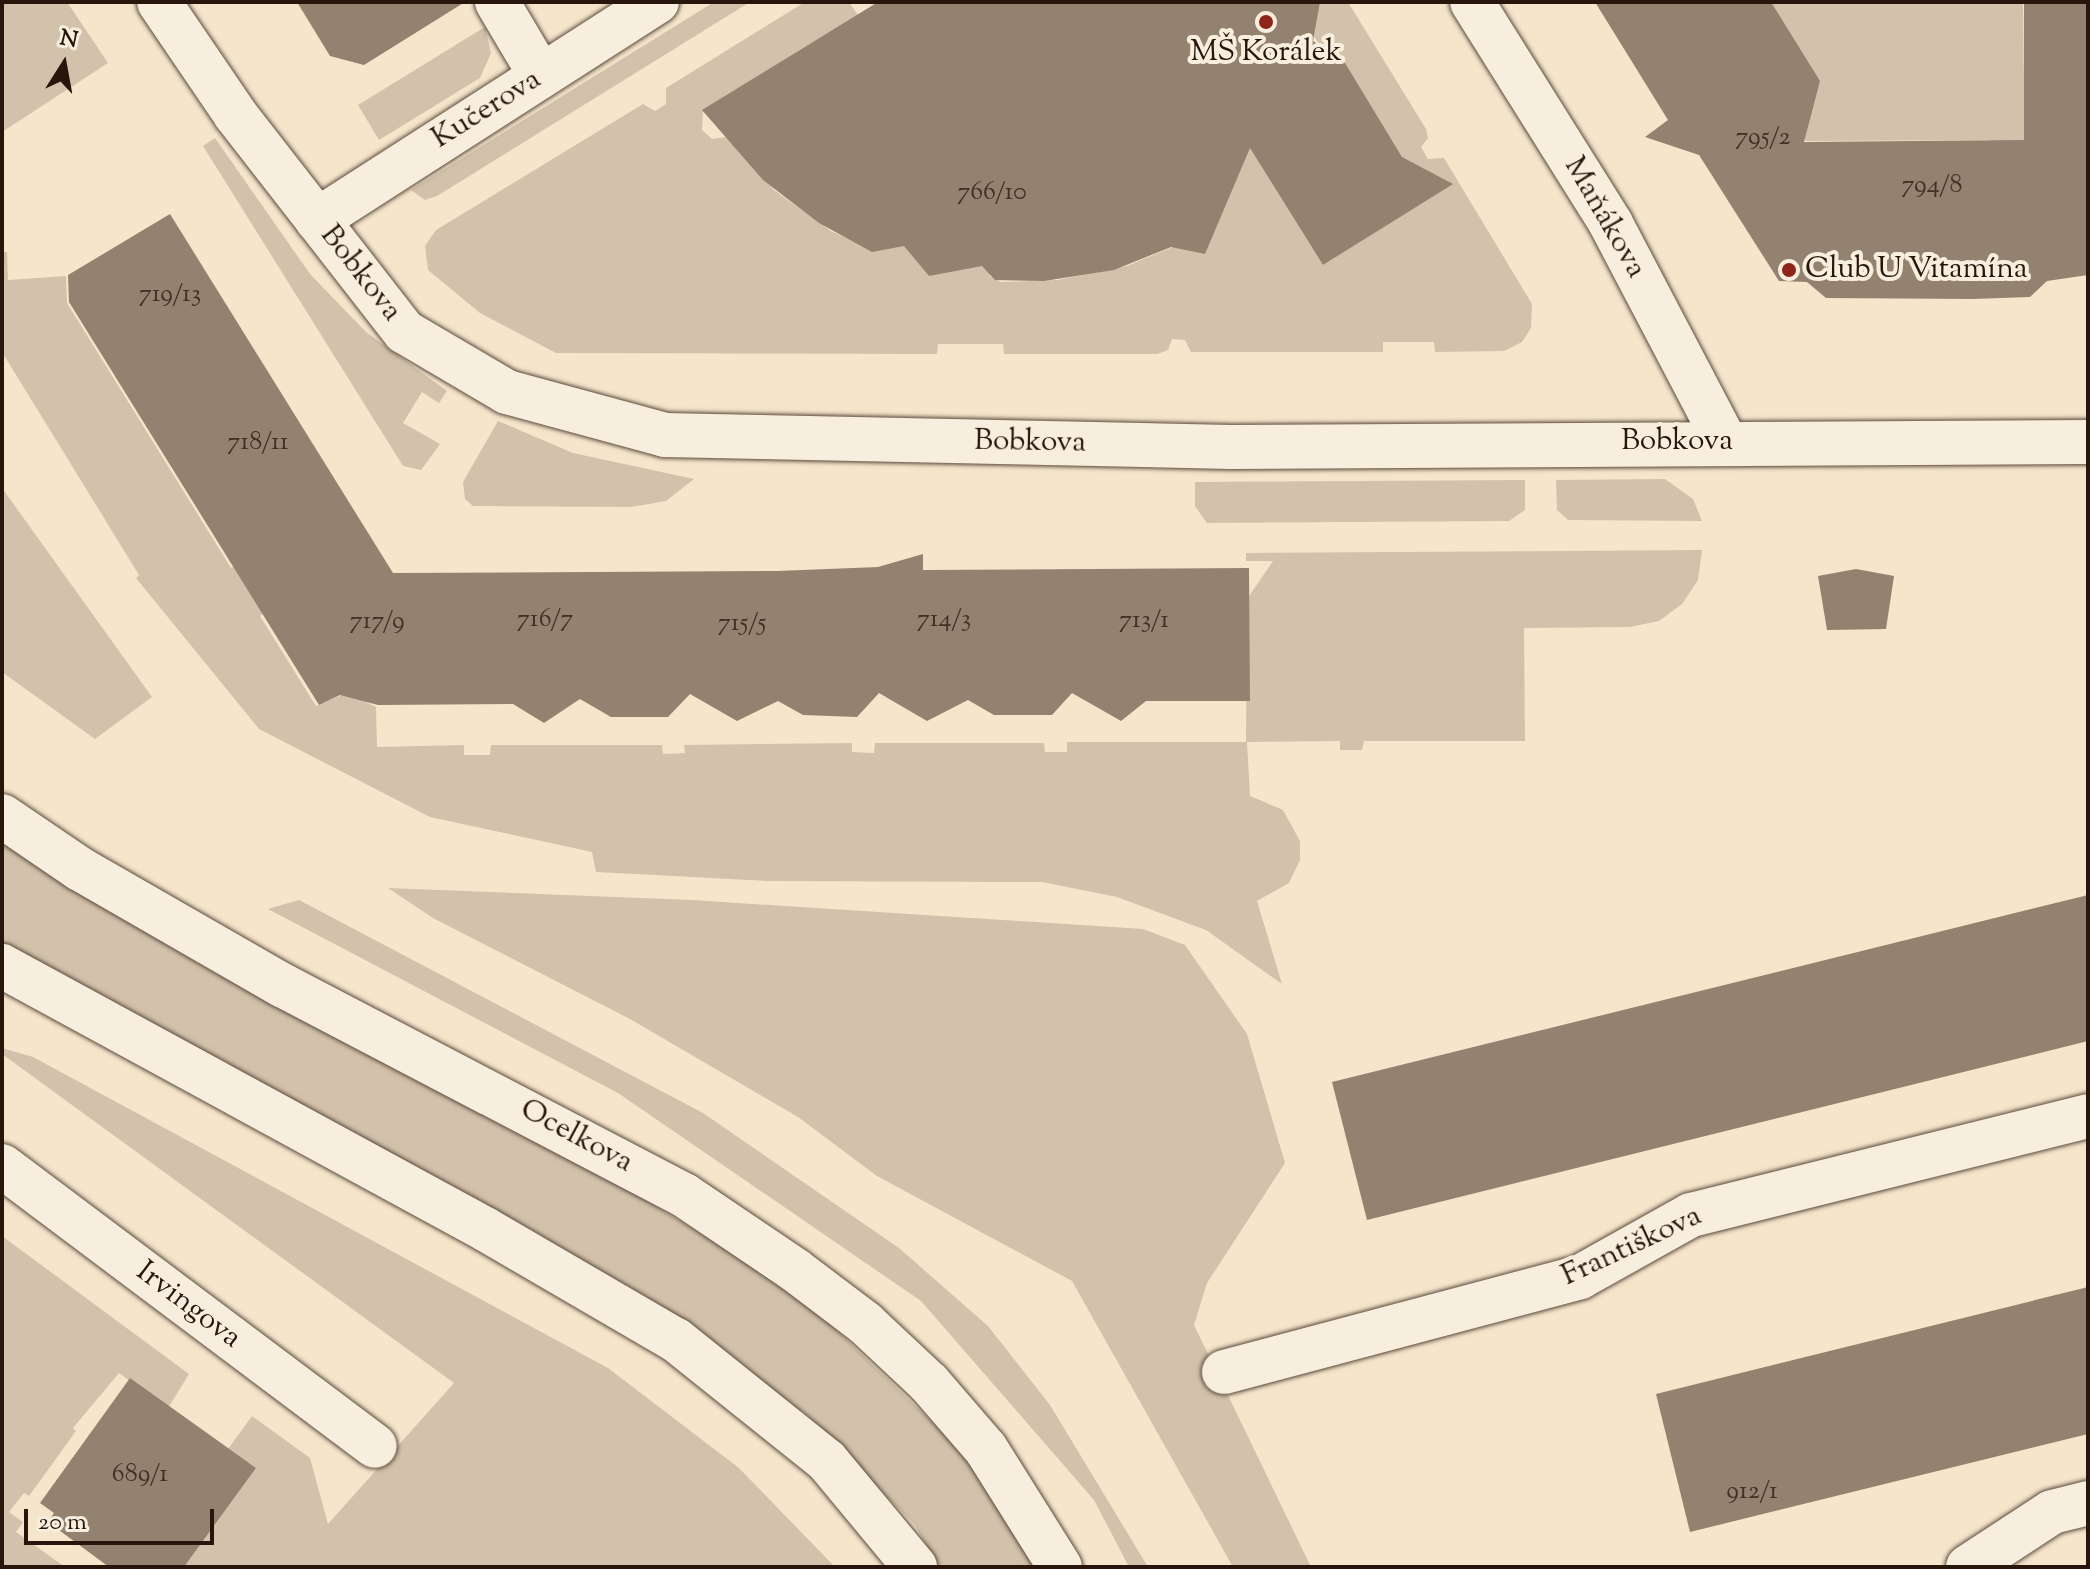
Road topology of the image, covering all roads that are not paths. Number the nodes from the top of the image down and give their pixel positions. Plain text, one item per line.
1 (159, 2) edge
2 (497, 2) edge
3 (657, 2) edge
4 (1472, 2) edge
5 (541, 76) junction
6 (317, 220) junction
7 (1725, 441) junction
8 (2088, 442) edge
9 (2, 816) edge
10 (2, 966) edge
11 (2088, 1116) edge
12 (2, 1166) edge
13 (1224, 1372) dead end
14 (375, 1446) dead end
15 (2088, 1503) edge
16 (915, 1567) edge
17 (1060, 1567) edge
18 (1968, 1567) edge

1 - 6 street, Bobkova
2 - 5 street
3 - 5 street, Kučerova
4 - 7 street, Maňákova
5 - 6 street, Kučerova
6 - 7 street, Bobkova
7 - 8 street, Bobkova
9 - 17 street, Ocelkova
10 - 16 street
11 - 13 street, Františkova
12 - 14 street, Irvingova
15 - 18 street

